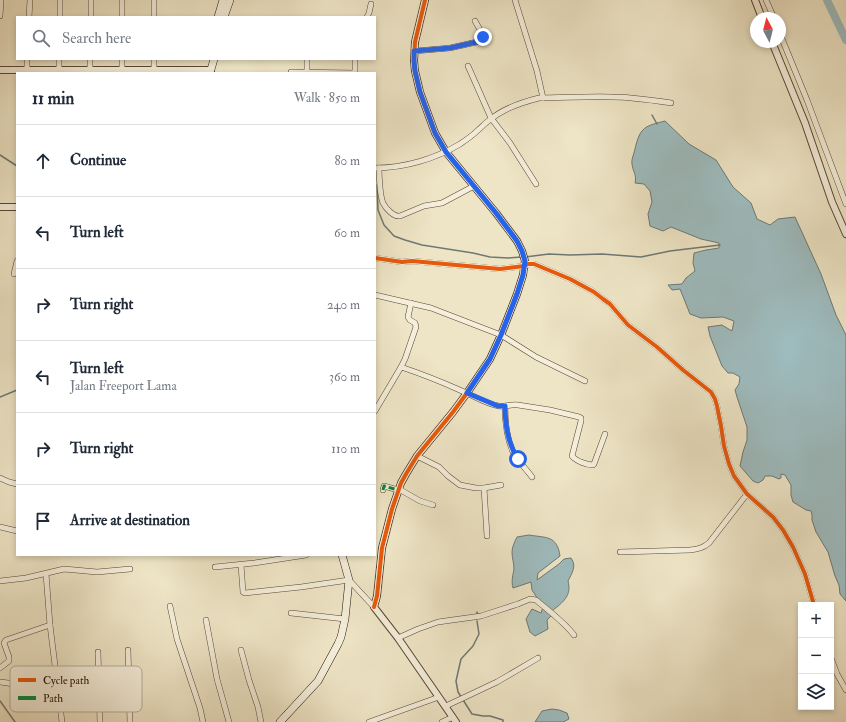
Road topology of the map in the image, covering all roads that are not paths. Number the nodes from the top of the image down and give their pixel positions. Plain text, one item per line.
1 (1, 0) edge
2 (30, 0) edge
3 (60, 0) edge
4 (91, 0) edge
5 (122, 0) edge
6 (154, 0) edge
7 (223, 0) edge
8 (230, 0) edge
9 (425, 0) edge
10 (515, 0) edge
11 (755, 0) edge
12 (766, 0) edge
13 (371, 4) dead end
14 (760, 12) edge
15 (771, 12) edge
16 (0, 16) edge
17 (29, 16) edge
18 (60, 16) edge
19 (90, 16) edge
20 (122, 16) edge
21 (154, 16) edge
22 (218, 16) edge
23 (224, 16) edge
24 (368, 16) edge
25 (475, 21) dead end
26 (774, 48) edge
27 (786, 48) edge
28 (414, 51) junction
29 (27, 60) edge
30 (60, 60) edge
31 (90, 60) edge
32 (122, 60) edge
33 (154, 60) edge
34 (307, 60) edge
35 (355, 60) edge
36 (212, 65) edge
37 (468, 66) dead end
38 (0, 70) edge
39 (122, 71) edge
40 (154, 71) edge
41 (27, 72) edge
42 (59, 72) edge
43 (90, 72) edge
44 (290, 72) dead end
45 (307, 72) joint
46 (355, 72) edge
47 (541, 98) junction
48 (671, 103) dead end
49 (491, 118) junction
50 (446, 152) junction
51 (377, 168) edge
52 (536, 184) dead end
53 (474, 186) junction
54 (846, 204) edge
55 (0, 207) edge
56 (16, 207) edge
57 (846, 234) edge
58 (376, 258) edge
59 (524, 264) junction
60 (16, 265) edge
61 (14, 274) dead end
62 (376, 295) edge
63 (411, 303) junction
64 (501, 335) junction
65 (401, 367) junction
66 (585, 381) dead end
67 (467, 393) junction
68 (505, 406) junction
69 (376, 409) edge
70 (605, 434) dead end
71 (416, 456) junction
72 (532, 476) dead end
73 (0, 478) edge
74 (16, 484) edge
75 (501, 485) dead end
76 (484, 488) junction
77 (383, 490) dead end
78 (398, 490) junction
79 (746, 494) junction
80 (433, 506) dead end
81 (0, 527) edge
82 (16, 531) edge
83 (487, 536) dead end
84 (620, 552) dead end
85 (295, 556) edge
86 (342, 556) edge
87 (273, 558) edge
88 (241, 565) junction
89 (215, 567) dead end
90 (130, 569) dead end
91 (46, 574) junction
92 (348, 580) junction
93 (0, 581) edge
94 (813, 602) edge
95 (170, 606) dead end
96 (374, 607) junction
97 (291, 613) dead end
98 (345, 618) junction
99 (206, 620) dead end
100 (50, 625) junction
101 (574, 636) dead end
102 (398, 638) junction
103 (128, 650) dead end
104 (241, 650) dead end
105 (98, 652) dead end
106 (538, 658) dead end
107 (55, 666) edge
108 (98, 666) edge
109 (128, 666) edge
110 (834, 666) edge
111 (0, 668) edge
112 (0, 682) edge
113 (10, 684) edge
114 (846, 690) edge
115 (440, 696) junction
116 (446, 706) junction
117 (61, 712) edge
118 (100, 712) edge
119 (130, 712) edge
120 (455, 720) edge
121 (62, 722) edge
122 (100, 722) edge
123 (130, 722) edge
124 (203, 722) edge
125 (229, 722) edge
126 (261, 722) edge
127 (280, 722) edge
128 (368, 722) edge
129 (442, 722) edge

1 - 16 street
2 - 17 street
3 - 18 street
4 - 19 street
5 - 20 street
6 - 21 street
7 - 22 main road
8 - 23 main road
9 - 28 street
10 - 47 street
11 - 14 street
12 - 15 street
13 - 24 street
25 - 28 street
26 - 57 street
27 - 54 street
28 - 50 street
29 - 41 street
30 - 42 street
31 - 43 street
32 - 39 street
33 - 40 street
34 - 45 street
35 - 46 street
36 - 40 street
37 - 49 street
38 - 41 street
39 - 40 street
39 - 43 street
41 - 42 street
42 - 43 street
44 - 45 street
47 - 48 street
47 - 49 street
49 - 50 street
49 - 52 street
50 - 51 street
50 - 53 street
51 - 53 street
53 - 59 street
55 - 56 street
58 - 59 street
59 - 64 street
59 - 79 street
60 - 61 street
62 - 63 street
63 - 64 street
63 - 65 street
64 - 66 street
64 - 67 street
65 - 67 street
65 - 69 street
67 - 68 street
67 - 71 street
68 - 70 street
68 - 72 street
71 - 76 street
71 - 78 street
73 - 74 street
75 - 76 street
76 - 83 street
77 - 78 street
78 - 80 street
78 - 96 street
79 - 84 street
79 - 94 street
81 - 82 street
85 - 87 street
86 - 92 main road
87 - 88 street
88 - 89 street
88 - 92 street
90 - 91 street
91 - 93 street
91 - 100 street
92 - 96 street
92 - 98 main road
95 - 124 street
96 - 102 street
97 - 98 street
98 - 127 main road
99 - 125 street
100 - 107 street
100 - 111 street
101 - 102 street
102 - 115 street
103 - 109 street
104 - 126 street
105 - 108 street
106 - 116 street
110 - 114 street
112 - 113 street
115 - 116 street
115 - 128 street
116 - 120 street
117 - 121 street
118 - 122 street
119 - 123 street
120 - 129 street

